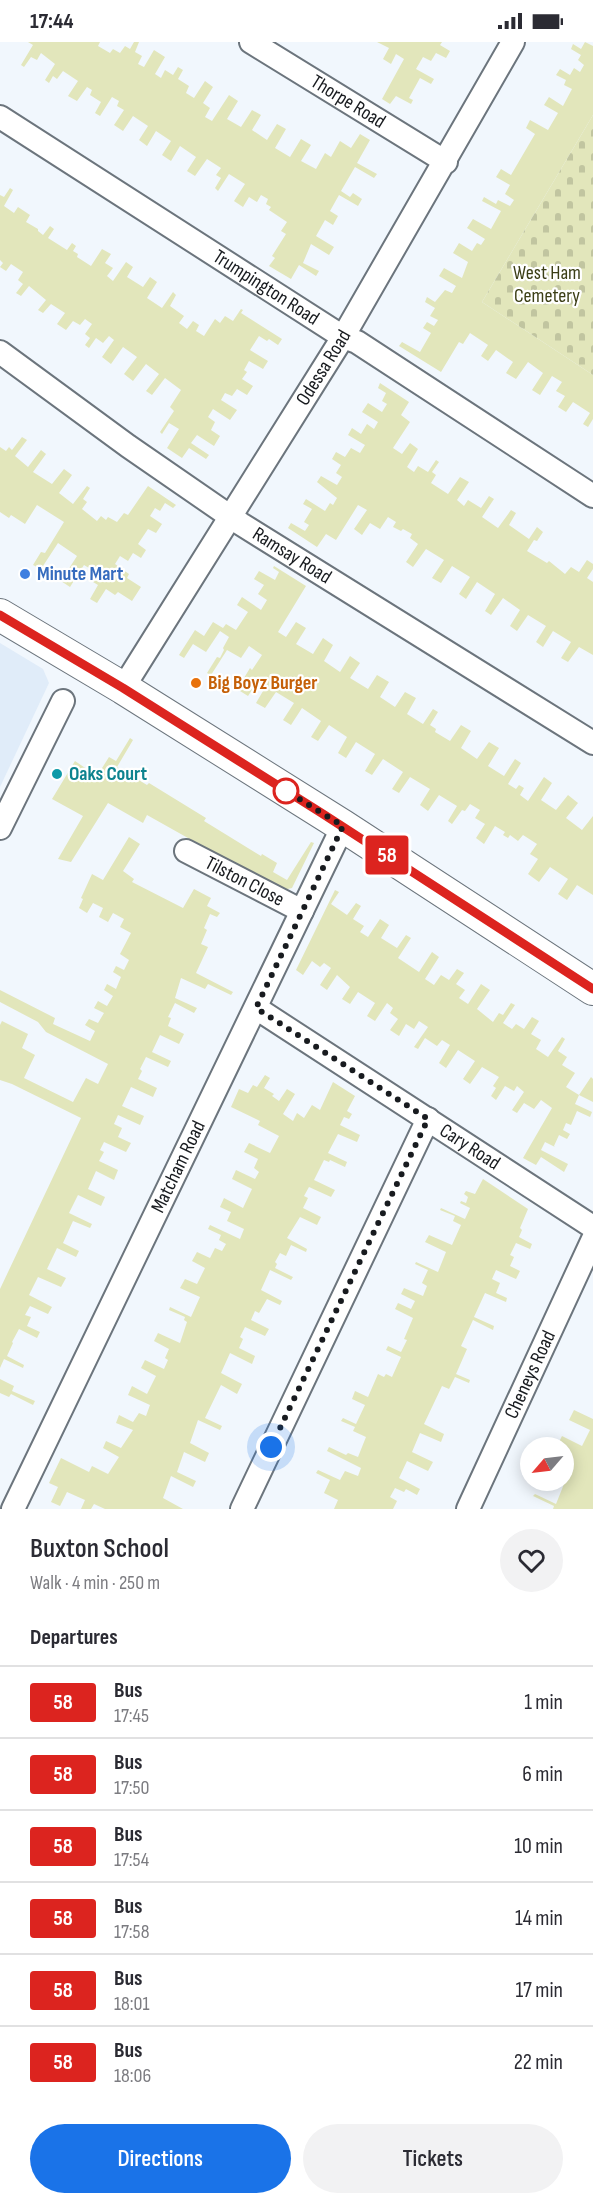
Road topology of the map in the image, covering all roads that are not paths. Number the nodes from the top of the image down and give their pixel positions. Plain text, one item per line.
1 (251, 42) edge
2 (513, 42) edge
3 (0, 117) edge
4 (446, 162) junction
5 (343, 337) junction
6 (0, 352) edge
7 (593, 496) edge
8 (230, 516) junction
9 (0, 615) edge
10 (123, 688) junction
11 (63, 701) dead end
12 (593, 743) edge
13 (343, 826) junction
14 (0, 828) edge
15 (186, 851) dead end
16 (302, 911) junction
17 (593, 989) edge
18 (256, 1008) junction
19 (428, 1119) junction
20 (593, 1227) edge
21 (593, 1239) edge
22 (13, 1509) edge
23 (242, 1509) edge
24 (468, 1509) edge

1 - 4 street, Thorpe Road
2 - 4 street, Odessa Road
3 - 5 street, Trumpington Road
4 - 5 street, Odessa Road
5 - 7 street, Trumpington Road
5 - 8 street, Odessa Road
6 - 8 street, Ramsay Road
8 - 10 street, Odessa Road
8 - 12 street, Ramsay Road
9 - 10 street
10 - 13 street
11 - 14 street
13 - 16 street, Matcham Road
13 - 17 street
15 - 16 street, Tilston Close
16 - 18 street, Matcham Road
18 - 19 street, Cary Road
18 - 22 street, Matcham Road
19 - 20 street, Cary Road
19 - 23 street
21 - 24 street, Cheneys Road

